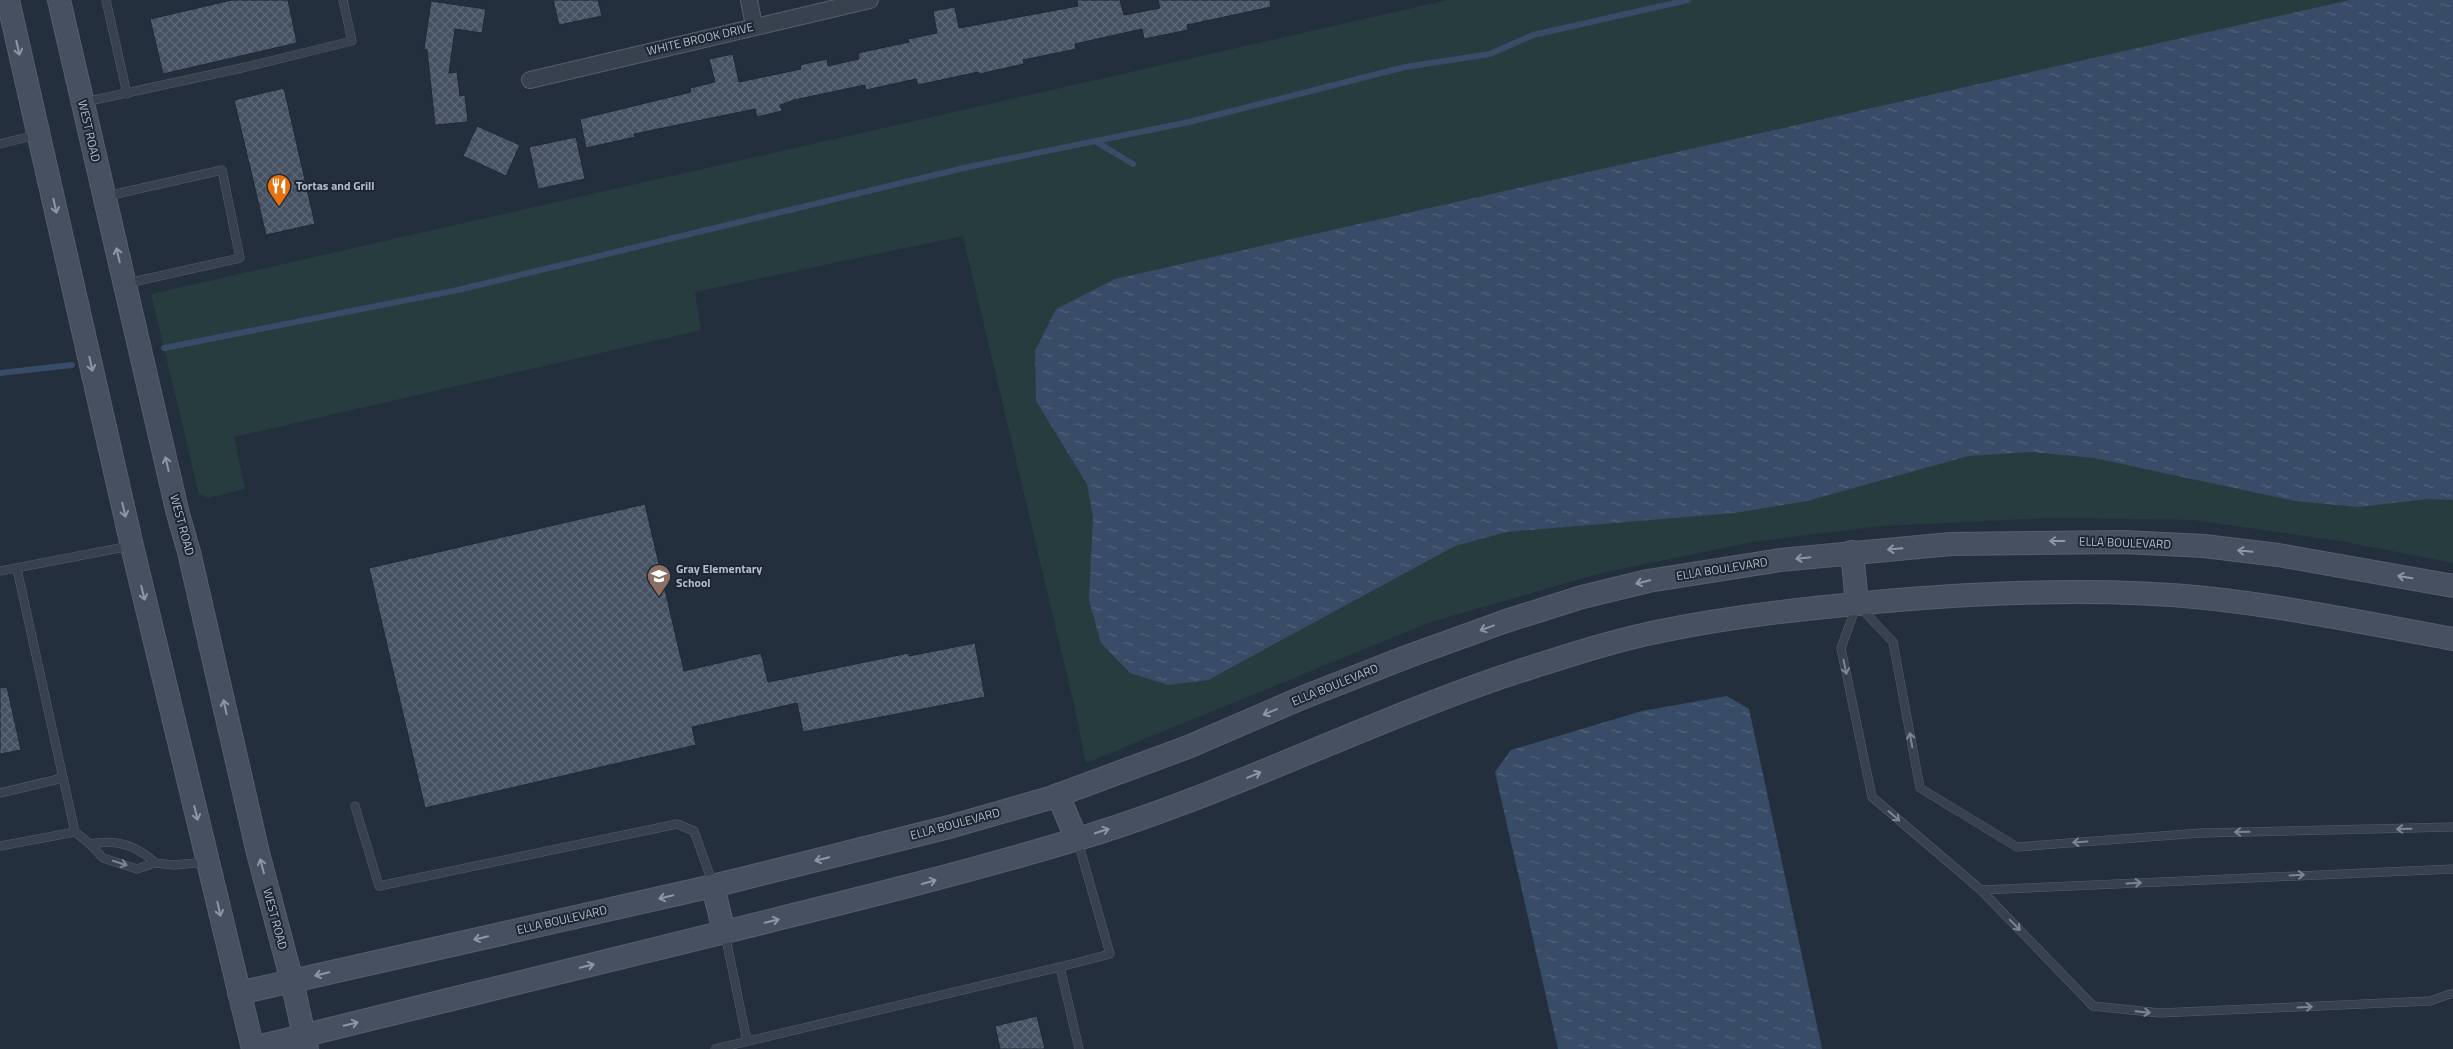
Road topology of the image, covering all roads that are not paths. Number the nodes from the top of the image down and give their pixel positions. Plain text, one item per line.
1 (8, 0) edge
2 (59, 0) edge
3 (106, 0) edge
4 (342, 0) edge
5 (749, 0) edge
6 (870, 0) edge
7 (754, 26) junction
8 (530, 80) dead end
9 (126, 94) junction
10 (83, 103) junction
11 (38, 135) junction
12 (0, 144) edge
13 (105, 196) junction
14 (125, 284) junction
15 (132, 546) junction
16 (1852, 552) junction
17 (17, 568) junction
18 (0, 571) edge
19 (2453, 586) edge
20 (1857, 604) junction
21 (2453, 639) edge
22 (63, 778) junction
23 (0, 793) edge
24 (1058, 795) junction
25 (355, 806) dead end
26 (2453, 827) edge
27 (74, 832) junction
28 (1077, 840) junction
29 (90, 844) junction
30 (0, 846) edge
31 (208, 862) junction
32 (155, 863) junction
33 (2453, 870) edge
34 (713, 886) junction
35 (1981, 890) junction
36 (724, 932) junction
37 (1060, 967) junction
38 (292, 981) junction
39 (239, 994) junction
40 (2453, 994) edge
41 (747, 1041) junction
42 (305, 1042) edge
43 (253, 1048) edge
44 (715, 1049) edge
45 (1079, 1049) edge

1 -> 11 main road
2 - 10 main road, WEST ROAD
3 - 9 lane
4 - 9 lane
5 - 7 street
6 - 7 street, WHITE BROOK DRIVE
7 - 8 street, WHITE BROOK DRIVE
9 - 10 lane
10 - 13 main road, WEST ROAD
11 - 12 lane
11 -> 15 main road
14 -> 13 main road, WEST ROAD
13 - 14 lane
38 -> 14 main road, WEST ROAD
15 - 17 lane
15 -> 31 main road
19 -> 16 main road, ELLA BOULEVARD
16 - 20 main road
16 -> 24 main road, ELLA BOULEVARD
17 - 18 lane
17 - 22 lane
20 - 21 main road
26 -> 20 lane
28 -> 20 main road
20 -> 35 lane
22 - 23 lane
22 - 27 lane
24 - 28 main road
24 -> 34 main road, ELLA BOULEVARD
25 - 34 lane
27 - 29 lane
27 - 30 lane
36 -> 28 main road
28 - 37 lane
29 - 32 lane
29 -> 32 lane
31 - 32 lane
31 -> 39 main road
35 -> 33 lane
34 - 36 main road
34 -> 38 main road, ELLA BOULEVARD
35 -> 40 lane
36 - 41 lane
42 -> 36 main road
37 - 41 lane
37 - 45 lane
38 - 39 main road, ELLA BOULEVARD
38 - 42 main road, WEST ROAD
39 - 43 main road
41 - 44 lane
42 - 43 main road

